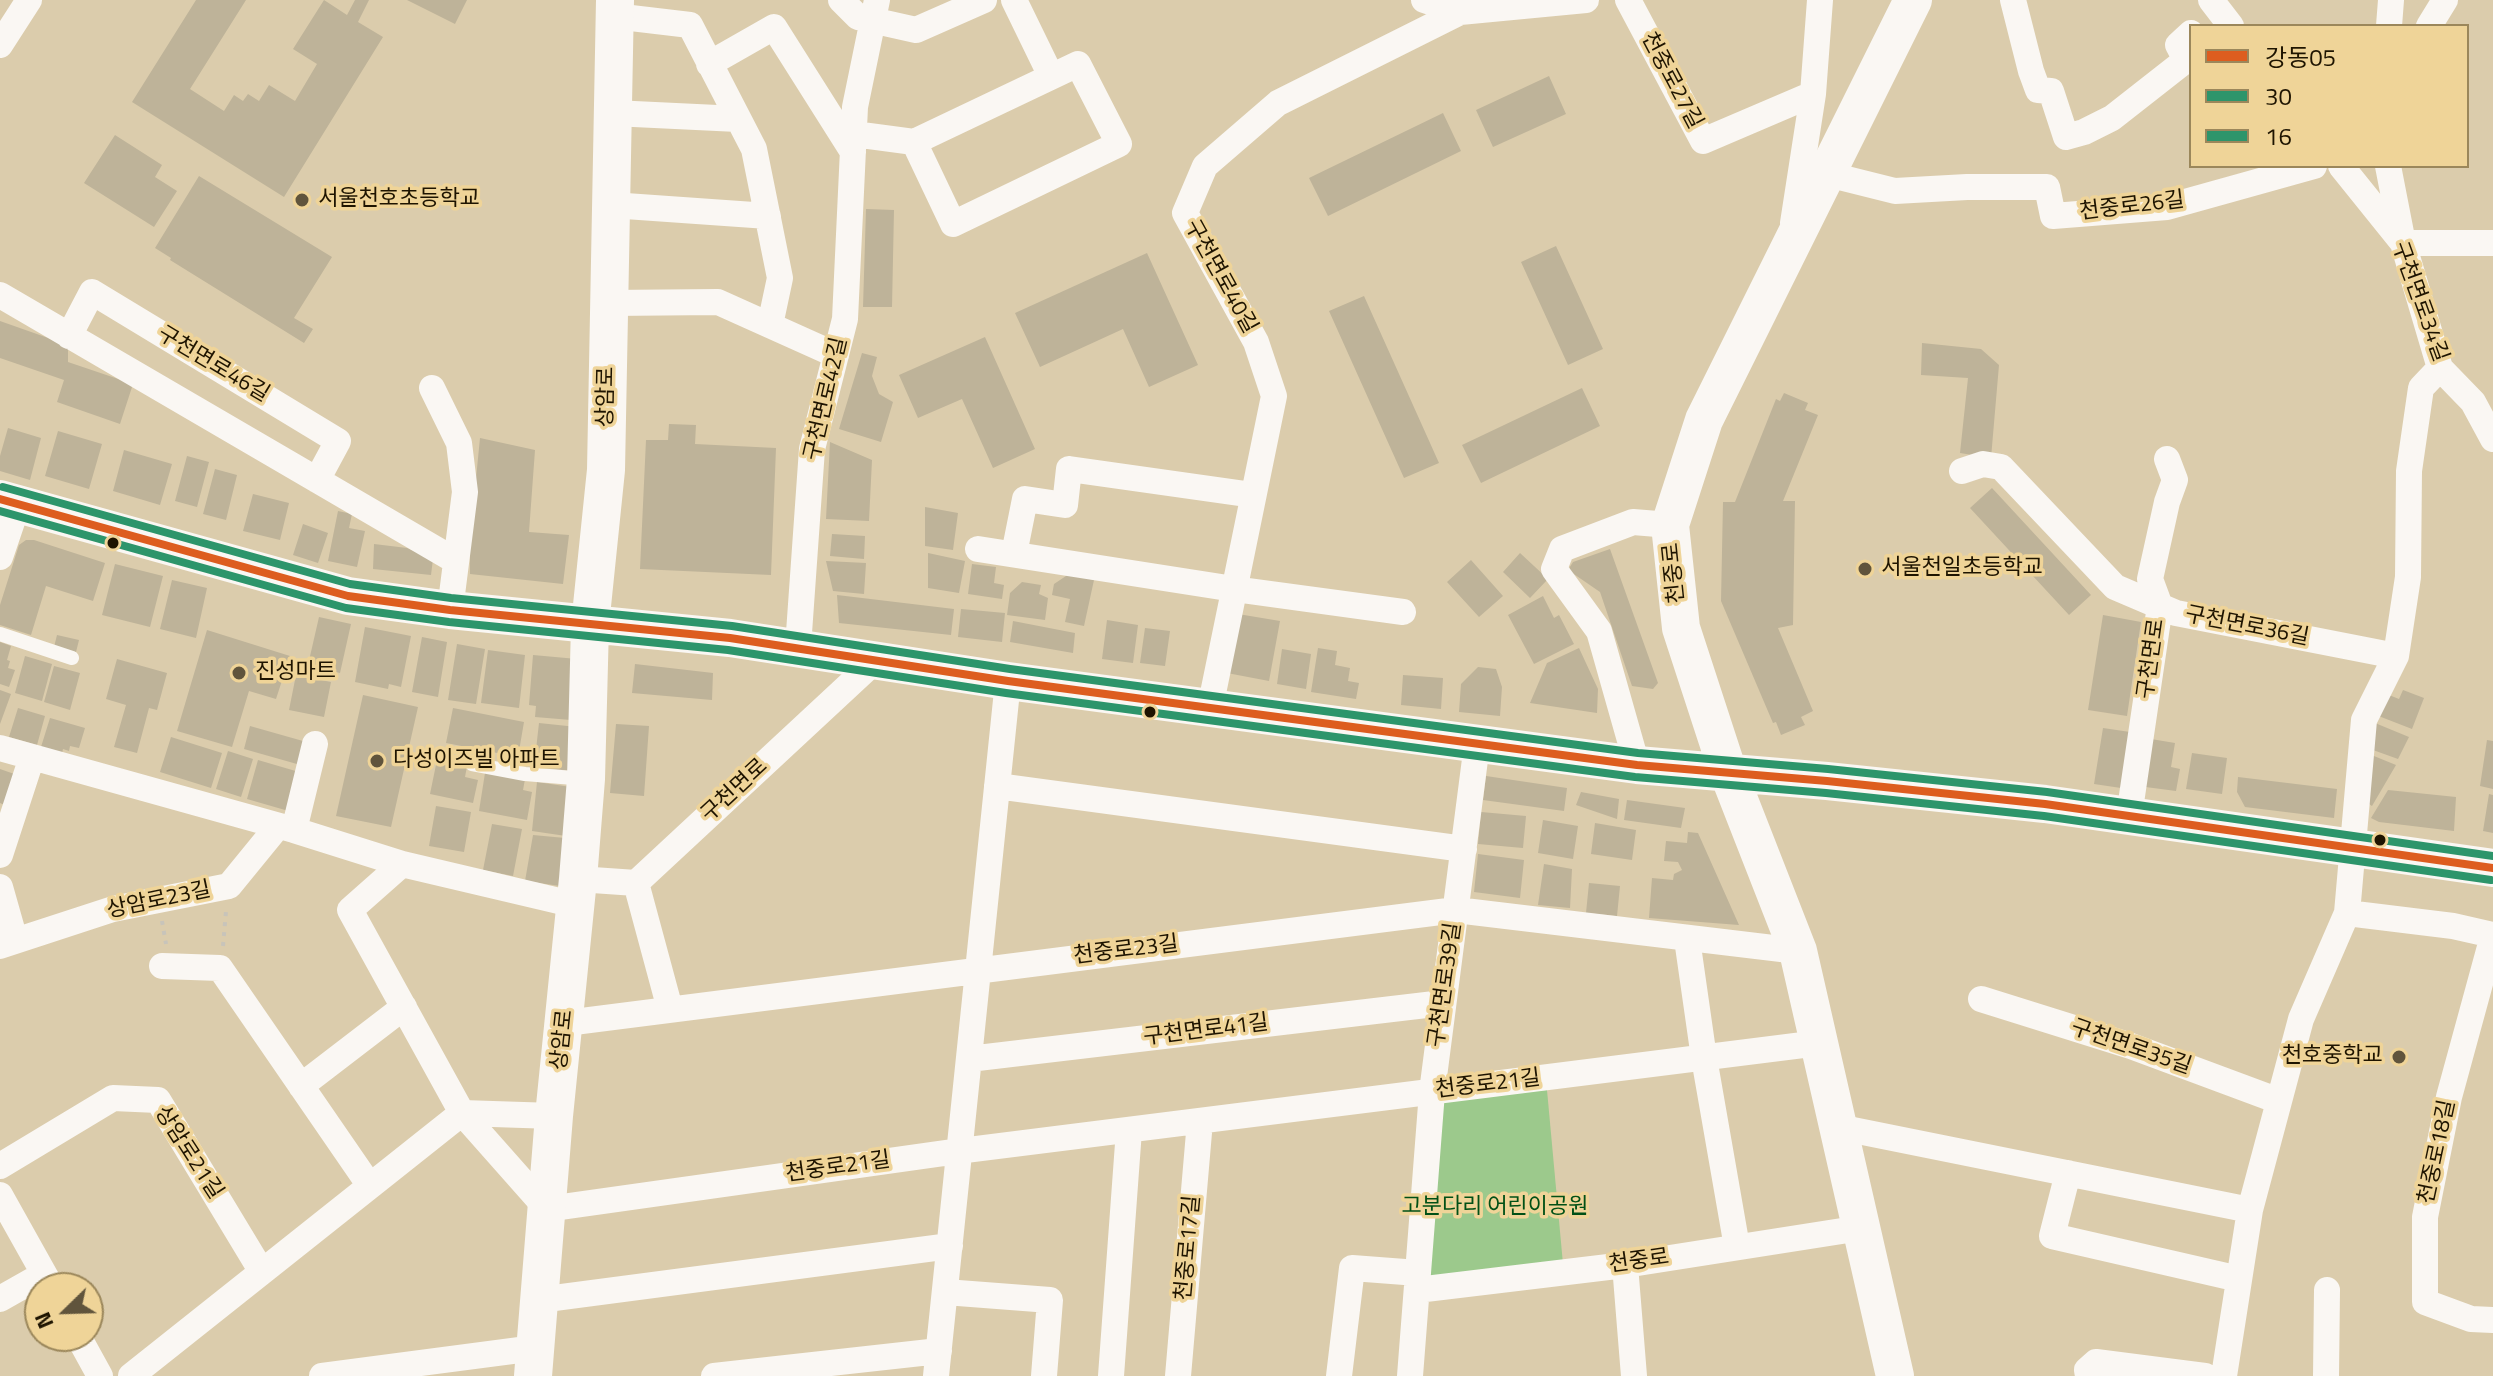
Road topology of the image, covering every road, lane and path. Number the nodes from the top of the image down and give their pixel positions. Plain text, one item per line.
1 (29, 0) edge
2 (841, 0) edge
3 (984, 0) edge
4 (1014, 0) edge
5 (1424, 0) edge
6 (1586, 0) edge
7 (1628, 0) edge
8 (1820, 0) edge
9 (1913, 0) edge
10 (2013, 0) edge
11 (2391, 0) edge
12 (2445, 0) edge
13 (1511, 4) edge
14 (615, 8) edge
15 (875, 10) edge
16 (1460, 12) junction
17 (2389, 24) edge
18 (2430, 24) edge
19 (2189, 35) edge
20 (0, 44) edge
21 (709, 64) junction
22 (1051, 76) junction
23 (1813, 94) junction
24 (613, 113) junction
25 (738, 119) junction
26 (914, 142) junction
27 (853, 143) junction
28 (2307, 168) edge
29 (2343, 168) edge
30 (2388, 168) edge
31 (1827, 174) junction
32 (611, 205) junction
33 (768, 216) junction
34 (2403, 243) junction
35 (2493, 243) edge
36 (1788, 250) junction
37 (0, 295) edge
38 (609, 303) junction
39 (770, 325) junction
40 (69, 336) junction
41 (836, 355) junction
42 (2440, 368) junction
43 (432, 388) dead end
44 (2493, 439) edge
45 (2167, 459) dead end
46 (1962, 471) dead end
47 (317, 480) junction
48 (1253, 495) junction
49 (9, 502) edge
50 (1670, 525) junction
51 (978, 549) dead end
52 (1014, 554) junction
53 (0, 557) edge
54 (456, 561) junction
55 (1234, 589) junction
56 (2160, 606) junction
57 (450, 610) junction
58 (1403, 612) dead end
59 (590, 625) junction
60 (0, 634) edge
61 (798, 647) junction
62 (2396, 656) junction
63 (72, 658) dead end
64 (876, 660) junction
65 (1008, 681) junction
66 (1210, 708) junction
67 (315, 744) dead end
68 (1477, 744) junction
69 (0, 748) edge
70 (32, 757) junction
71 (472, 764) dead end
72 (1637, 765) junction
73 (1728, 772) junction
74 (586, 779) junction
75 (997, 786) junction
76 (2129, 816) junction
77 (286, 828) junction
78 (2353, 848) junction
79 (1464, 849) junction
80 (0, 855) edge
81 (402, 864) junction
82 (2493, 868) edge
83 (636, 883) junction
84 (229, 886) junction
85 (0, 887) edge
86 (577, 892) junction
87 (158, 900) junction
88 (1456, 910) junction
89 (2347, 913) junction
90 (2493, 936) edge
91 (1687, 939) junction
92 (7, 943) edge
93 (1798, 951) junction
94 (167, 966) joint
95 (220, 968) junction
96 (978, 969) junction
97 (1981, 999) dead end
98 (1443, 1003) junction
99 (404, 1007) junction
100 (670, 1009) junction
101 (566, 1023) junction
102 (1819, 1043) junction
103 (1704, 1058) junction
104 (969, 1059) junction
105 (301, 1086) junction
106 (1432, 1092) junction
107 (2279, 1101) junction
108 (462, 1113) junction
109 (554, 1116) junction
110 (1200, 1121) junction
111 (1838, 1127) junction
112 (1129, 1130) junction
113 (959, 1151) junction
114 (0, 1166) edge
115 (2068, 1173) junction
116 (370, 1186) junction
117 (0, 1195) edge
118 (547, 1209) junction
119 (2250, 1210) junction
120 (1861, 1228) junction
121 (950, 1246) junction
122 (1737, 1247) junction
123 (1625, 1265) junction
124 (43, 1272) edge
125 (262, 1272) junction
126 (2239, 1279) junction
127 (1417, 1281) junction
128 (24, 1290) edge
129 (2327, 1290) dead end
130 (945, 1292) junction
131 (0, 1299) edge
132 (539, 1300) junction
133 (2493, 1320) edge
134 (87, 1352) edge
135 (534, 1362) edge
136 (938, 1364) edge
137 (100, 1376) edge
138 (131, 1376) edge
139 (322, 1376) edge
140 (714, 1376) edge
141 (1044, 1376) edge
142 (1111, 1376) edge
143 (1178, 1376) edge
144 (1339, 1376) edge
145 (1410, 1376) edge
146 (1634, 1376) edge
147 (1895, 1376) edge
148 (2088, 1376) edge
149 (2205, 1376) edge
150 (2224, 1376) edge
151 (2326, 1376) edge

1 - 20 street
2 - 15 street
3 - 15 street
4 - 22 street
5 - 16 street
6 - 13 street
7 - 23 street, 천중로27길
8 - 23 street
9 - 31 main road, 천중로
10 - 19 street
11 - 17 street
12 - 18 street
13 - 16 street
14 - 21 street, 상암로
14 - 24 main road, 상암로
15 - 27 street, 구천면로42길
16 - 48 street, 구천면로40길
21 - 25 street, 상암로
21 - 27 street
22 - 26 street
22 - 26 street
23 - 36 street
24 - 25 street
24 - 32 main road, 상암로
25 - 33 street, 상암로
26 - 27 street
27 - 41 street, 구천면로42길
28 - 31 street, 천중로26길
29 - 34 street, 구천면로34길
30 - 34 street
31 - 36 main road, 천중로
32 - 33 street
32 - 38 main road, 상암로
33 - 39 street, 상암로
34 - 35 street
34 - 42 street, 구천면로34길
36 - 50 main road, 천중로
37 - 40 street
38 - 39 street
38 - 59 main road, 상암로
39 - 41 street
40 - 47 street
40 - 47 street, 구천면로46길
41 - 61 street, 구천면로42길
42 - 44 street, 구천면로34길
42 - 62 street
43 - 54 street
45 - 56 street, 구천면로
46 - 56 street, 구천면로36길
47 - 54 street
48 - 52 street
48 - 55 street, 구천면로40길
49 - 53 street
49 - 57 main road
50 - 72 street
50 - 73 main road, 천중로
51 - 52 street
52 - 55 street
54 - 57 street
55 - 58 street
55 - 66 street, 구천면로40길
56 - 62 street, 구천면로36길
56 - 76 street, 구천면로
57 - 59 main road
59 - 61 main road
59 - 74 main road, 상암로
60 - 63 lane
61 - 64 main road
62 - 78 street
64 - 65 main road
64 - 83 street, 구천면로
65 - 66 main road
65 - 75 street
66 - 68 main road
67 - 77 street
68 - 72 main road
68 - 79 street, 구천면로39길
69 - 70 street
70 - 77 street
70 - 80 street
71 - 74 lane
72 - 73 main road
73 - 76 main road
73 - 93 main road, 천중로
74 - 86 main road, 상암로
75 - 79 street
75 - 96 street
76 - 78 main road
77 - 81 street
77 - 84 street, 상암로23길
78 - 82 main road
78 - 89 street
79 - 88 street, 구천면로39길
81 - 86 street
81 - 99 street
83 - 86 street
83 - 100 street
84 - 87 street, 상암로23길
84 - 95 path
85 - 92 street, 상암로23길
86 - 101 main road, 상암로
87 - 92 street, 상암로23길
87 - 94 path
88 - 91 street, 천중로23길
88 - 96 street, 천중로23길
88 - 98 street, 구천면로39길
89 - 90 street
89 - 107 street
90 - 133 street, 천중로18길
91 - 93 street, 천중로23길
91 - 103 street
93 - 102 main road, 천중로
94 - 95 street
95 - 105 street
96 - 100 street, 천중로23길
96 - 104 street
97 - 107 street, 구천면로35길
98 - 104 street, 구천면로41길
98 - 106 street, 구천면로39길
99 - 105 street
99 - 108 street
100 - 101 street, 천중로23길
101 - 109 main road, 상암로
102 - 103 street, 천중로21길
102 - 111 main road, 천중로
103 - 106 street, 천중로21길
103 - 122 street
104 - 113 street
105 - 116 street
106 - 110 street, 천중로21길
106 - 127 street, 구천면로39길
107 - 119 street
108 - 109 street
108 - 116 street
108 - 118 street
109 - 118 main road, 상암로
110 - 112 street, 천중로21길
110 - 143 street, 천중로17길
111 - 115 street
111 - 120 main road, 천중로
112 - 113 street, 천중로21길
112 - 142 street
113 - 118 street, 천중로21길
113 - 121 street
114 - 125 street, 상암로21길
115 - 119 street
115 - 126 street
116 - 125 street
117 - 124 street
118 - 132 main road, 상암로
119 - 126 street
120 - 122 street, 천중로
120 - 147 main road, 천중로
121 - 130 street
121 - 132 street
122 - 123 street, 천중로
123 - 127 street, 천중로
123 - 146 street
125 - 138 street
126 - 150 street
127 - 144 street
127 - 145 street, 구천면로39길
128 - 131 street
129 - 151 street
130 - 136 street
130 - 141 street
132 - 135 main road, 상암로
134 - 137 street
135 - 139 street, 상암로
136 - 140 street
148 - 149 street

